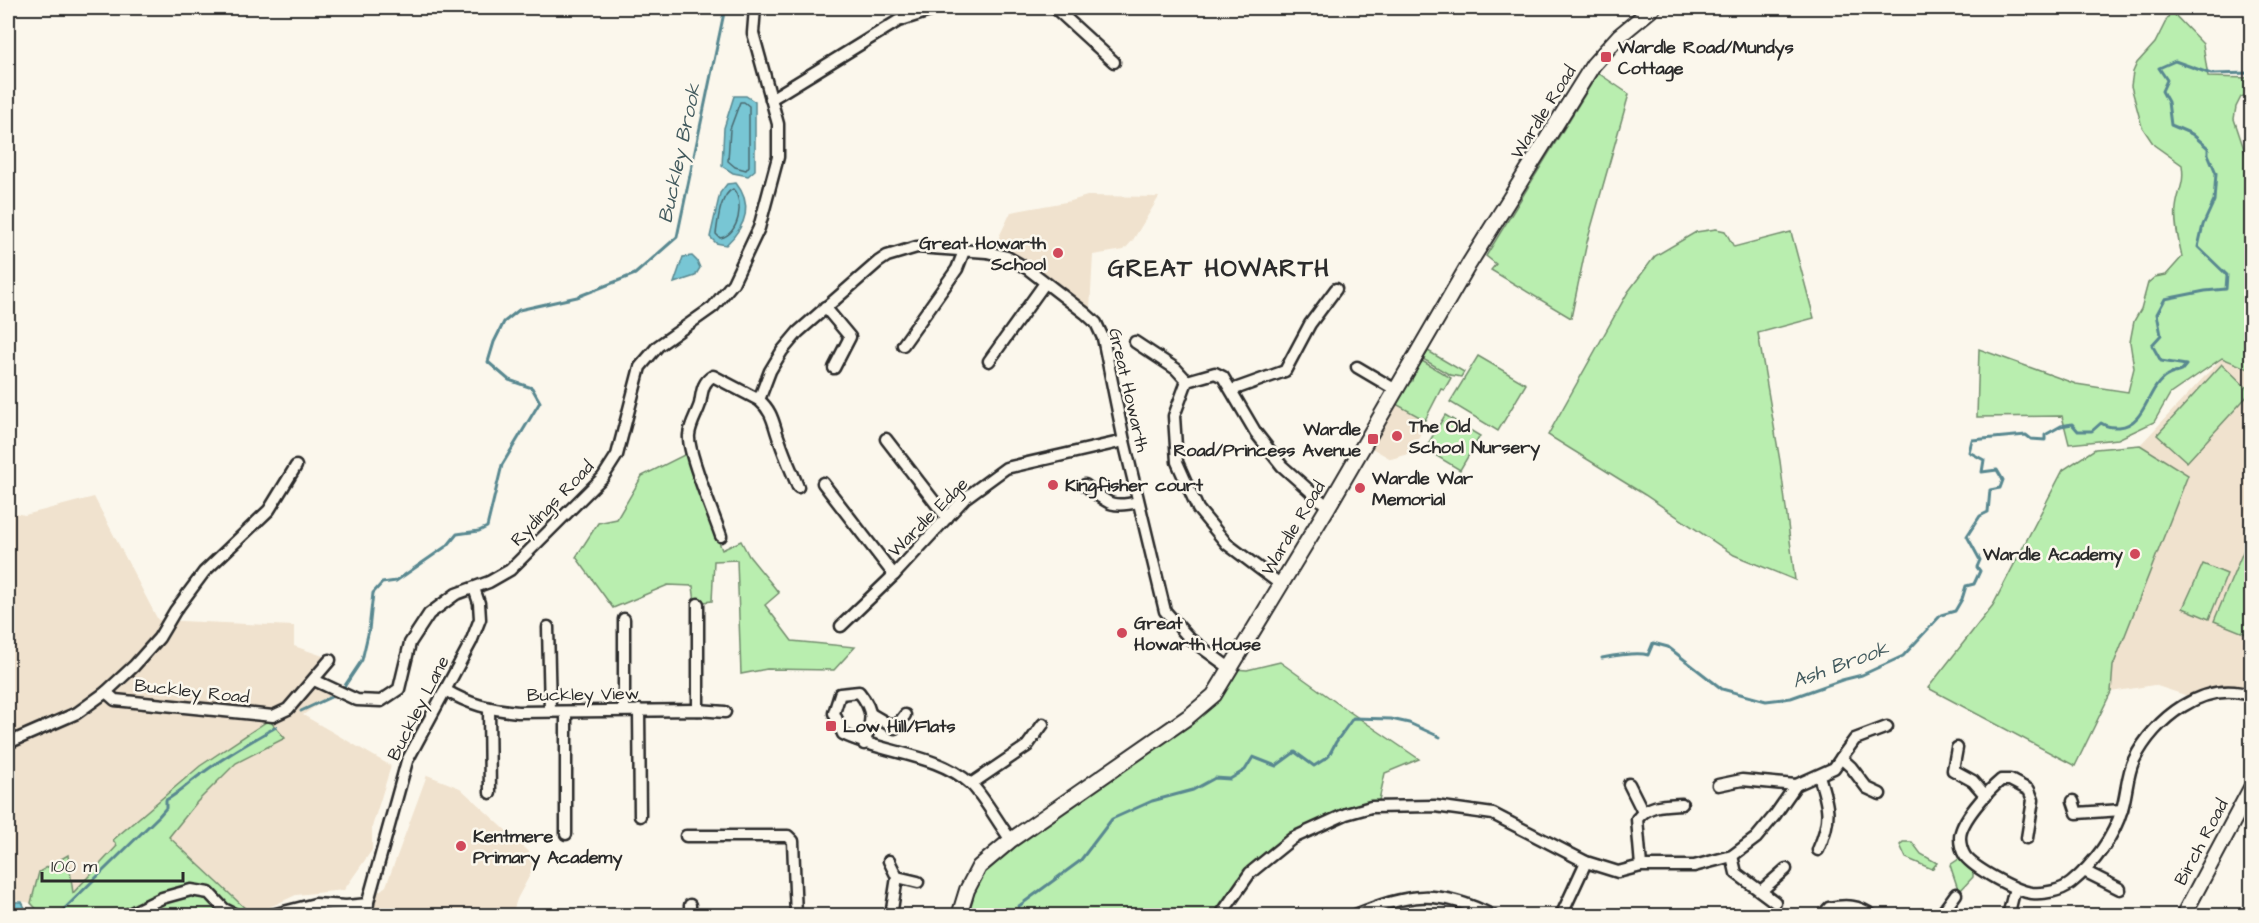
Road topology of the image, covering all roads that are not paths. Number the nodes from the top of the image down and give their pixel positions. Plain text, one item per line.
1 (755, 8) edge
2 (939, 8) edge
3 (1055, 8) edge
4 (1653, 8) edge
5 (1114, 62) dead end
6 (771, 99) junction
7 (964, 251) junction
8 (1045, 283) junction
9 (1336, 289) dead end
10 (825, 307) junction
11 (1135, 342) dead end
12 (903, 345) dead end
13 (988, 361) dead end
14 (1357, 367) dead end
15 (834, 368) dead end
16 (1187, 381) junction
17 (1232, 390) junction
18 (1396, 390) junction
19 (759, 400) junction
20 (886, 440) dead end
21 (1124, 441) junction
22 (296, 466) dead end
23 (823, 483) dead end
24 (1085, 485) dead end
25 (798, 487) dead end
26 (1138, 502) junction
27 (1328, 507) junction
28 (946, 518) junction
29 (721, 536) dead end
30 (894, 575) junction
31 (1280, 584) junction
32 (474, 588) junction
33 (698, 604) dead end
34 (624, 619) dead end
35 (841, 626) dead end
36 (548, 627) dead end
37 (330, 660) dead end
38 (1231, 669) junction
39 (314, 680) junction
40 (445, 690) junction
41 (106, 692) junction
42 (2252, 696) edge
43 (489, 709) junction
44 (624, 710) junction
45 (639, 710) junction
46 (698, 710) junction
47 (550, 711) junction
48 (566, 712) junction
49 (725, 712) dead end
50 (871, 714) junction
51 (904, 715) dead end
52 (1044, 724) dead end
53 (1887, 727) dead end
54 (8, 743) edge
55 (864, 744) junction
56 (1957, 747) dead end
57 (1841, 758) junction
58 (1820, 776) junction
59 (971, 784) junction
60 (1629, 784) dead end
61 (1718, 785) dead end
62 (1796, 785) junction
63 (2252, 786) edge
64 (490, 793) dead end
65 (1880, 794) dead end
66 (1986, 796) junction
67 (2073, 801) dead end
68 (1682, 804) dead end
69 (2122, 810) junction
70 (1643, 812) junction
71 (640, 816) dead end
72 (566, 834) dead end
73 (686, 836) dead end
74 (2026, 838) dead end
75 (1011, 840) junction
76 (1818, 850) dead end
77 (1732, 856) junction
78 (890, 861) dead end
79 (1586, 862) junction
80 (1641, 866) junction
81 (1786, 869) dead end
82 (2084, 871) junction
83 (897, 877) junction
84 (918, 882) dead end
85 (2015, 888) junction
86 (2120, 889) dead end
87 (1761, 891) junction
88 (1956, 894) dead end
89 (1774, 902) dead end
90 (326, 910) edge
91 (366, 910) edge
92 (125, 915) edge
93 (233, 915) edge
94 (268, 915) edge
95 (796, 915) edge
96 (891, 915) edge
97 (959, 915) edge
98 (1220, 915) edge
99 (1353, 915) edge
100 (1492, 915) edge
101 (1561, 915) edge
102 (1822, 915) edge
103 (1873, 915) edge
104 (1940, 915) edge
105 (2008, 915) edge
106 (2183, 915) edge

1 - 6 street, Rydings Road
2 - 6 street
3 - 5 street
4 - 18 street, Wardle Road
6 - 32 street, Rydings Road
7 - 8 street, Great Howarth
7 - 10 street, Great Howarth
7 - 12 street
8 - 13 street
8 - 21 street, Great Howarth
9 - 17 street
10 - 15 street
10 - 19 street, Great Howarth
11 - 16 street
14 - 18 street
16 - 17 street
16 - 31 street
17 - 27 street
18 - 27 street, Wardle Road
19 - 25 street
19 - 29 street
20 - 28 street
21 - 26 street, Great Howarth
21 - 28 street, Wardle Edge
22 - 41 street
23 - 30 street
24 - 26 street
26 - 38 street, Great Howarth
27 - 31 street, Wardle Road
28 - 30 street, Wardle Edge
30 - 35 street, Wardle Edge
31 - 38 street, Wardle Road
32 - 39 street, Rydings Road
32 - 40 street, Buckley Lane
33 - 46 street
34 - 44 street
36 - 47 street
37 - 39 street, Buckley Road
38 - 75 street, Wardle Road
39 - 41 street, Buckley Road
40 - 43 street, Buckley View
40 - 91 street, Buckley Lane
41 - 54 street
42 - 69 street
43 - 47 street, Buckley View
43 - 64 street
44 - 45 street, Buckley View
44 - 48 street, Buckley View
45 - 46 street, Buckley View
45 - 71 street
46 - 49 street, Buckley View
47 - 48 street, Buckley View
48 - 72 street
50 - 51 street
50 - 55 street
50 - 55 street
52 - 59 street
53 - 57 street
55 - 59 street
56 - 66 street
57 - 58 street
57 - 65 street
58 - 62 street
58 - 76 street
59 - 75 street
60 - 70 street
61 - 62 street
62 - 77 street
63 - 106 street, Birch Road
66 - 74 street
66 - 85 street
67 - 69 street
68 - 70 street
69 - 82 street
70 - 80 street
73 - 95 street
75 - 97 street, Wardle Road
77 - 80 street
77 - 87 street
78 - 83 street
79 - 80 street
79 - 98 street
79 - 101 street
81 - 87 street
82 - 85 street
82 - 86 street
83 - 84 street
83 - 96 street
85 - 105 street
87 - 89 street
88 - 104 street
90 - 91 street
90 - 94 street
92 - 93 street
99 - 100 street
102 - 103 street

